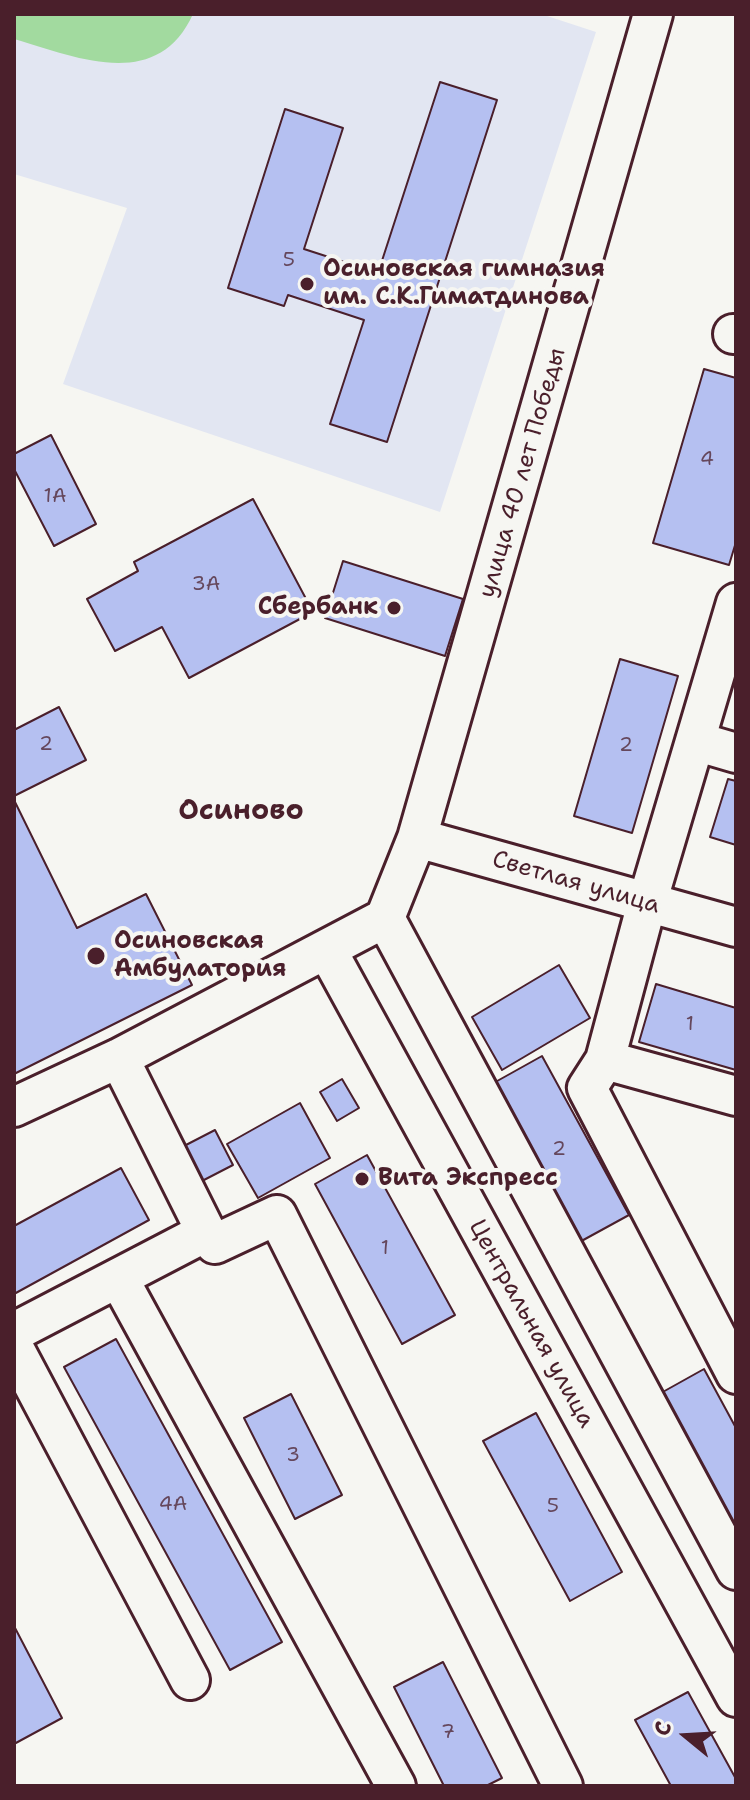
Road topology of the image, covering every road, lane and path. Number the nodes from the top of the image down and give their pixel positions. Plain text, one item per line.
1 (653, 14) edge
2 (736, 603) edge
3 (695, 741) junction
4 (736, 753) edge
5 (417, 838) junction
6 (647, 903) junction
7 (385, 918) junction
8 (736, 927) edge
9 (327, 950) junction
10 (119, 1058) junction
11 (605, 1060) junction
12 (736, 1096) edge
13 (14, 1107) edge
14 (206, 1232) junction
15 (119, 1279) junction
16 (14, 1332) edge
17 (14, 1348) edge
18 (736, 1374) edge
19 (736, 1570) edge
20 (190, 1680) dead end
21 (736, 1697) edge
22 (396, 1786) edge
23 (563, 1786) edge

1 - 5 street, улица 40 лет Победы
2 - 3 street
3 - 4 street
3 - 6 street
5 - 6 street, Светлая улица
5 - 7 street, улица 40 лет Победы
6 - 8 street, Светлая улица
6 - 11 street
7 - 9 street
7 - 19 street
9 - 10 street
9 - 21 street, Центральная улица
10 - 13 street
10 - 14 street
11 - 12 street
11 - 18 street
14 - 15 street
14 - 23 street
15 - 16 street
15 - 22 street
17 - 20 street

